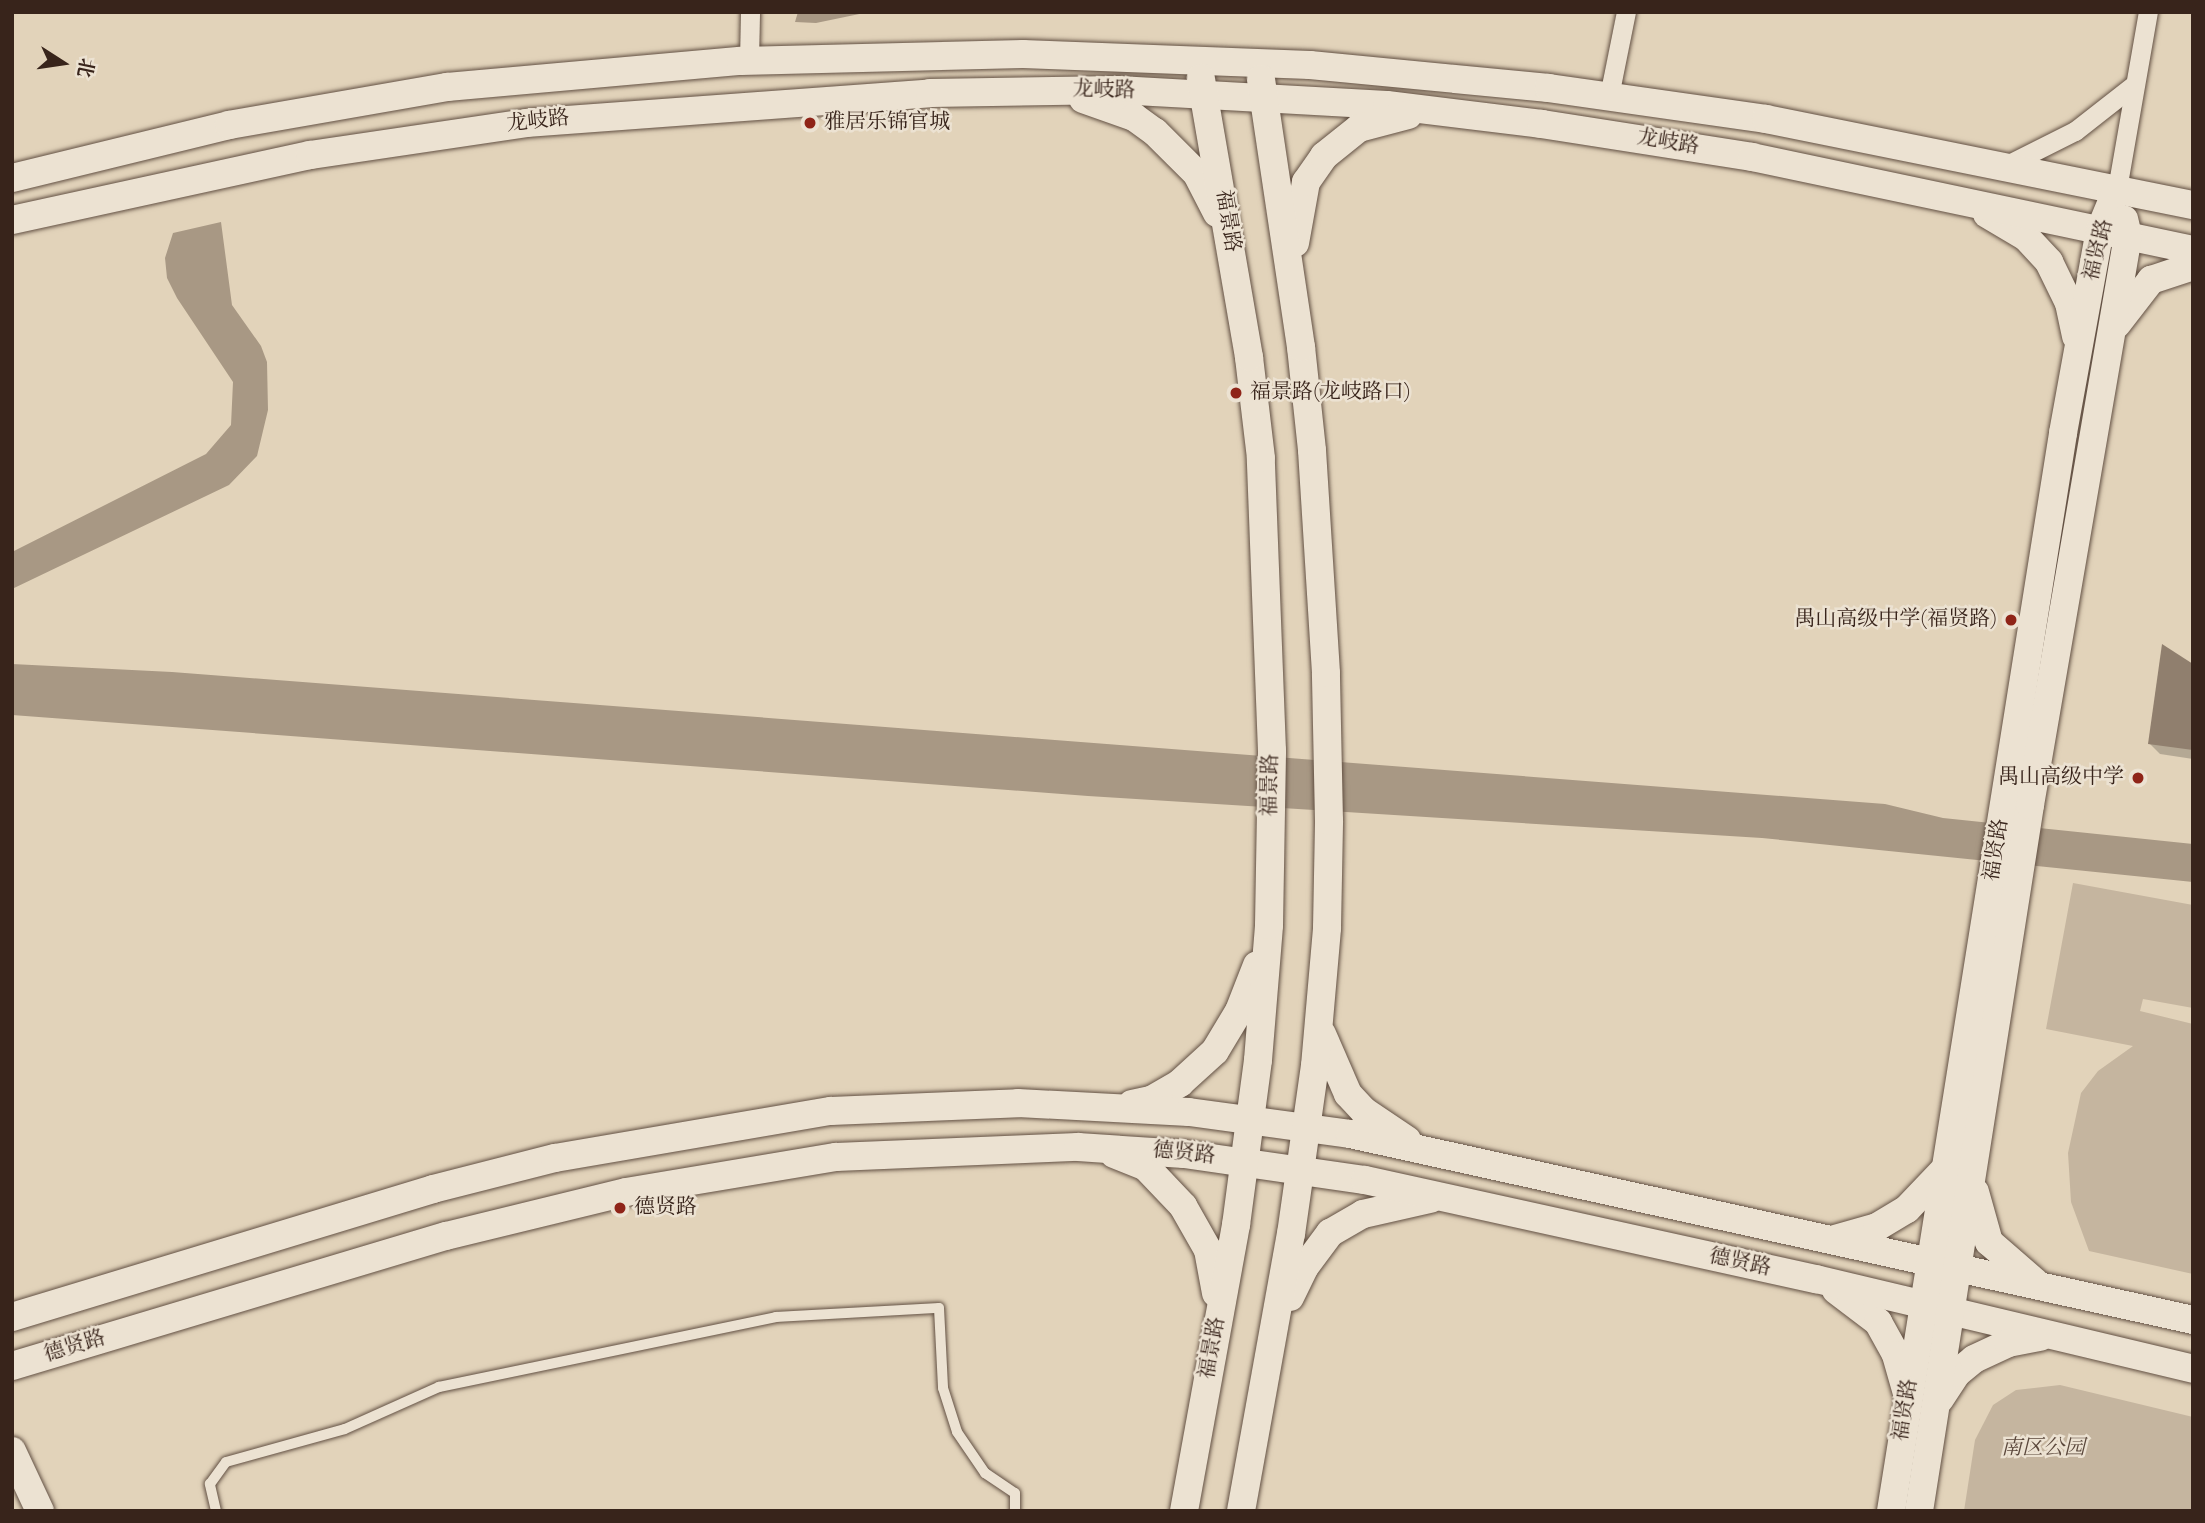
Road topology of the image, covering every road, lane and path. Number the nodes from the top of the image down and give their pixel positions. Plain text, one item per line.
1 (750, 12) edge
2 (1626, 12) edge
3 (2148, 12) edge
4 (1196, 58) junction
5 (749, 61) junction
6 (1259, 62) junction
7 (2135, 84) junction
8 (1053, 90) junction
9 (1206, 93) junction
10 (1609, 96) junction
11 (1263, 97) junction
12 (1444, 112) junction
13 (2005, 166) junction
14 (12, 178) edge
15 (2118, 189) junction
16 (1968, 202) junction
17 (2193, 205) edge
18 (12, 220) edge
19 (2100, 230) junction
20 (2128, 236) junction
21 (1231, 244) junction
22 (2193, 250) edge
23 (2193, 266) edge
24 (1295, 302) junction
25 (2109, 336) junction
26 (2077, 353) junction
27 (2017, 803) junction
28 (2004, 892) junction
29 (1269, 929) junction
30 (1320, 1025) junction
31 (1117, 1107) junction
32 (1250, 1120) junction
33 (1306, 1128) junction
34 (1102, 1148) junction
35 (1424, 1150) junction
36 (1244, 1161) junction
37 (1300, 1169) junction
38 (1945, 1170) junction
39 (1973, 1176) junction
40 (1439, 1197) junction
41 (1830, 1240) junction
42 (1930, 1262) junction
43 (1958, 1268) junction
44 (1819, 1280) junction
45 (2041, 1287) junction
46 (1923, 1305) junction
47 (1951, 1311) junction
48 (12, 1317) edge
49 (1218, 1320) junction
50 (2193, 1320) edge
51 (1274, 1332) junction
52 (2053, 1336) junction
53 (12, 1366) edge
54 (2193, 1369) edge
55 (1936, 1404) junction
56 (1905, 1415) junction
57 (12, 1451) edge
58 (40, 1511) edge
59 (216, 1511) edge
60 (1015, 1511) edge
61 (1184, 1511) edge
62 (1241, 1511) edge
63 (1891, 1511) edge
64 (1919, 1511) edge

1 - 5 street
2 - 10 street
3 - 7 street
4 - 5 street, 龙岐路
4 - 6 street, 龙岐路
4 - 9 street, 福景路
5 - 14 street, 龙岐路
6 - 10 street, 龙岐路
6 - 11 street
7 - 13 street
7 - 15 street
8 - 9 street, 龙岐路
8 - 18 street, 龙岐路
8 - 21 street
9 - 11 street, 龙岐路
9 - 21 street, 福景路
10 - 13 street, 龙岐路
11 - 12 street, 龙岐路
11 - 24 street
12 - 16 street, 龙岐路
12 - 24 street
13 - 15 street, 龙岐路
15 - 17 street, 龙岐路
15 - 19 street, 福贤路
15 - 20 street, 福贤路
16 - 19 street, 龙岐路
16 - 26 street
19 - 20 street, 龙岐路
19 - 26 street, 福贤路
20 - 22 street, 龙岐路
20 - 25 street, 福贤路
21 - 29 street, 福景路
23 - 25 street
24 - 30 street
25 - 27 street, 福贤路
26 - 27 street, 福贤路
27 - 28 street, 福贤路
28 - 38 street, 福贤路
28 - 39 street, 福贤路
29 - 31 street
29 - 32 street, 福景路
30 - 33 street
30 - 35 street
31 - 32 street, 德贤路
31 - 48 street, 德贤路
32 - 33 street, 德贤路
32 - 36 street, 福景路
33 - 35 street, 德贤路
33 - 37 street
34 - 36 street, 德贤路
34 - 49 street
34 - 53 street, 德贤路
35 - 41 street, 德贤路
36 - 37 street, 德贤路
36 - 49 street, 福景路
37 - 40 street, 德贤路
37 - 51 street
38 - 41 street
38 - 42 street, 福贤路
39 - 43 street, 福贤路
39 - 45 street
40 - 44 street, 德贤路
40 - 51 street
41 - 42 street, 德贤路
42 - 43 street, 德贤路
42 - 46 street, 福贤路
43 - 45 street, 德贤路
43 - 47 street, 福贤路
44 - 46 street, 德贤路
44 - 56 street
45 - 50 street, 德贤路
46 - 47 street, 德贤路
46 - 56 street, 福贤路
47 - 52 street, 德贤路
47 - 55 street, 福贤路
49 - 61 street, 福景路
51 - 62 street
52 - 54 street, 德贤路
52 - 55 street
55 - 64 street, 福贤路
56 - 63 street, 福贤路
57 - 58 street
59 - 60 lane

